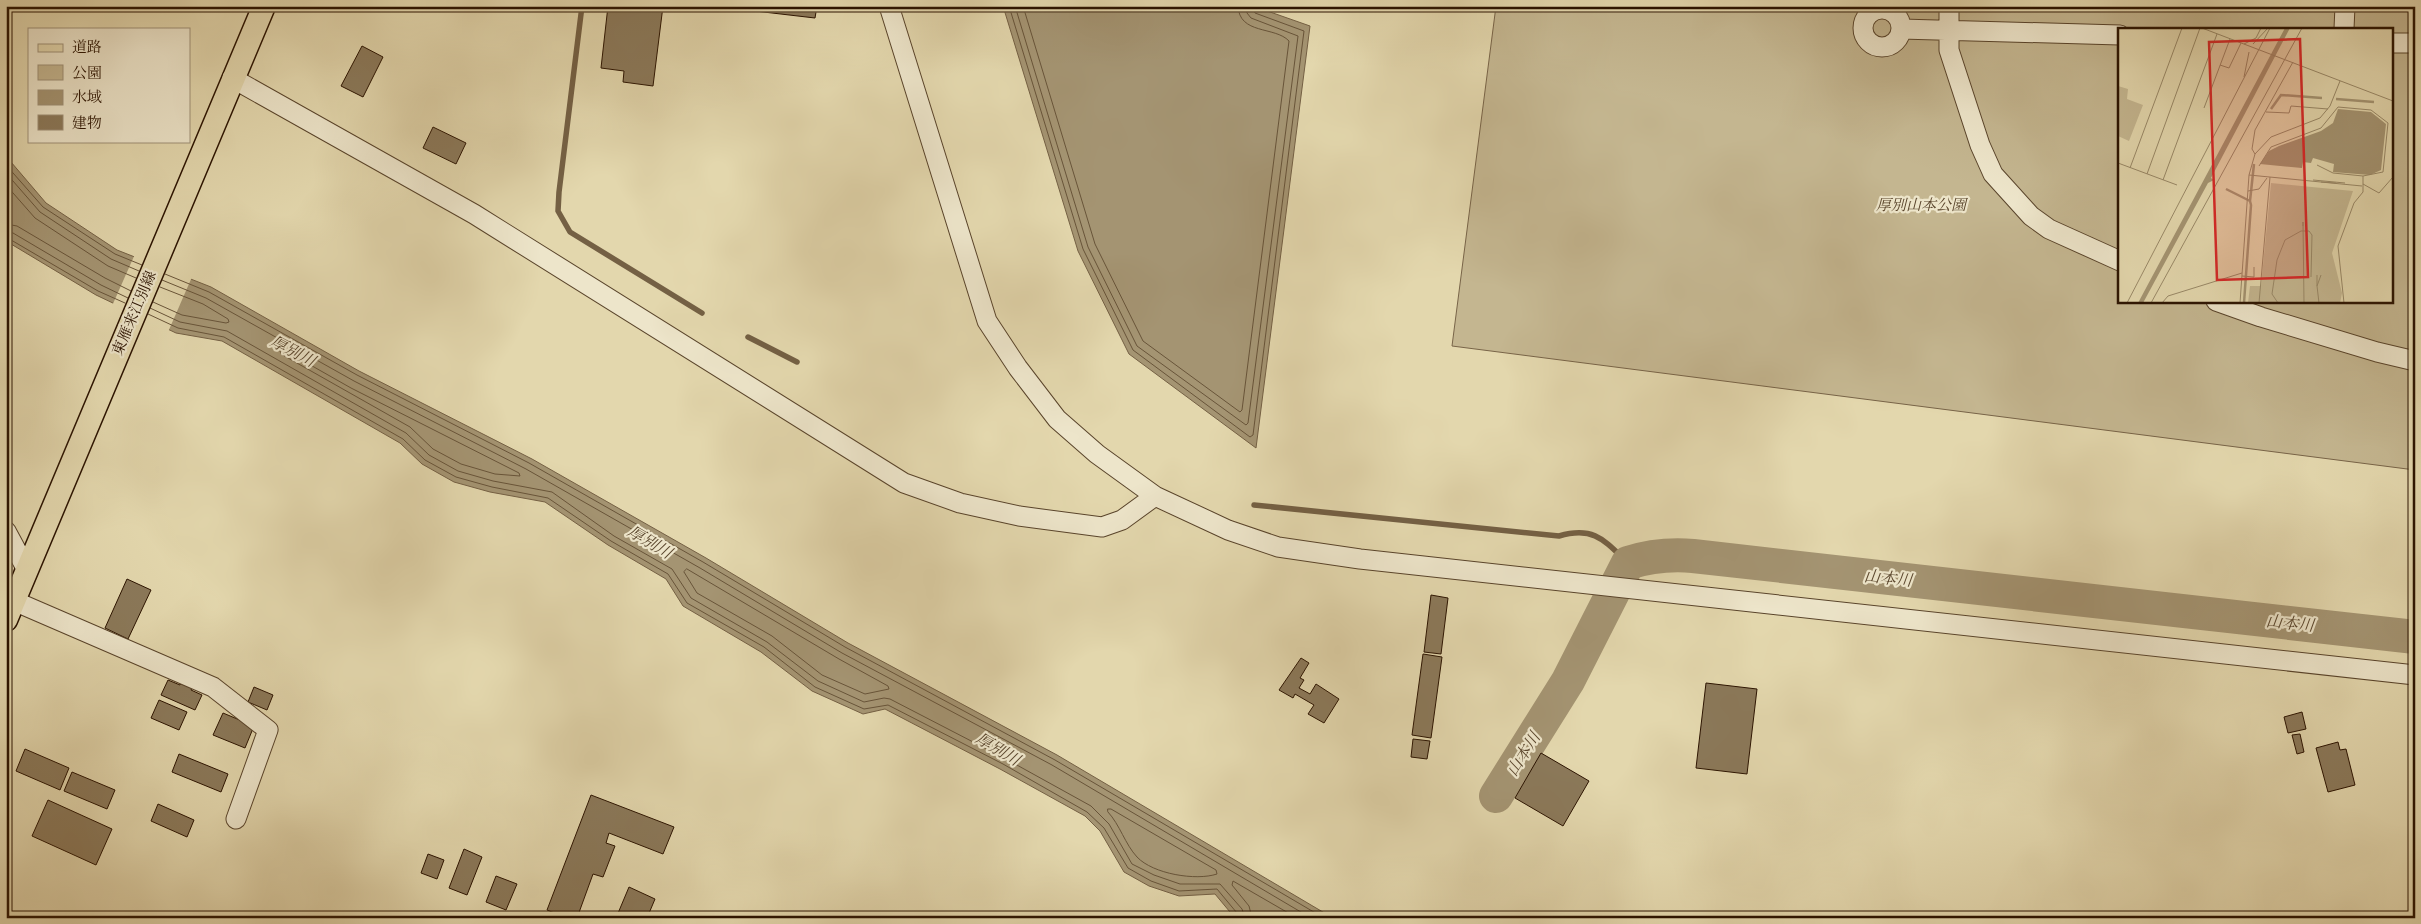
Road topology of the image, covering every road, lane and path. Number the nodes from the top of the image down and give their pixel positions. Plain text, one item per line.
1 (264, 6) edge
2 (889, 6) edge
3 (1949, 6) edge
4 (2345, 6) edge
5 (2344, 28) edge
6 (1901, 29) dead end
7 (1948, 30) junction
8 (2118, 35) edge
9 (2394, 42) edge
10 (2415, 43) edge
11 (232, 78) junction
12 (2118, 260) edge
13 (2219, 302) edge
14 (2415, 361) edge
15 (1155, 496) junction
16 (6, 532) edge
17 (27, 570) junction
18 (10, 610) edge
19 (2415, 675) edge
20 (236, 819) dead end

1 - 11 main road, 東雁来江別線
2 - 15 street
3 - 7 street
4 - 5 street
6 - 7 street
7 - 8 street
7 - 12 street
9 - 10 street
11 - 15 street
11 - 17 main road, 東雁来江別線
13 - 14 street
15 - 19 street
16 - 17 street
17 - 18 main road, 東雁来江別線
18 - 20 street

